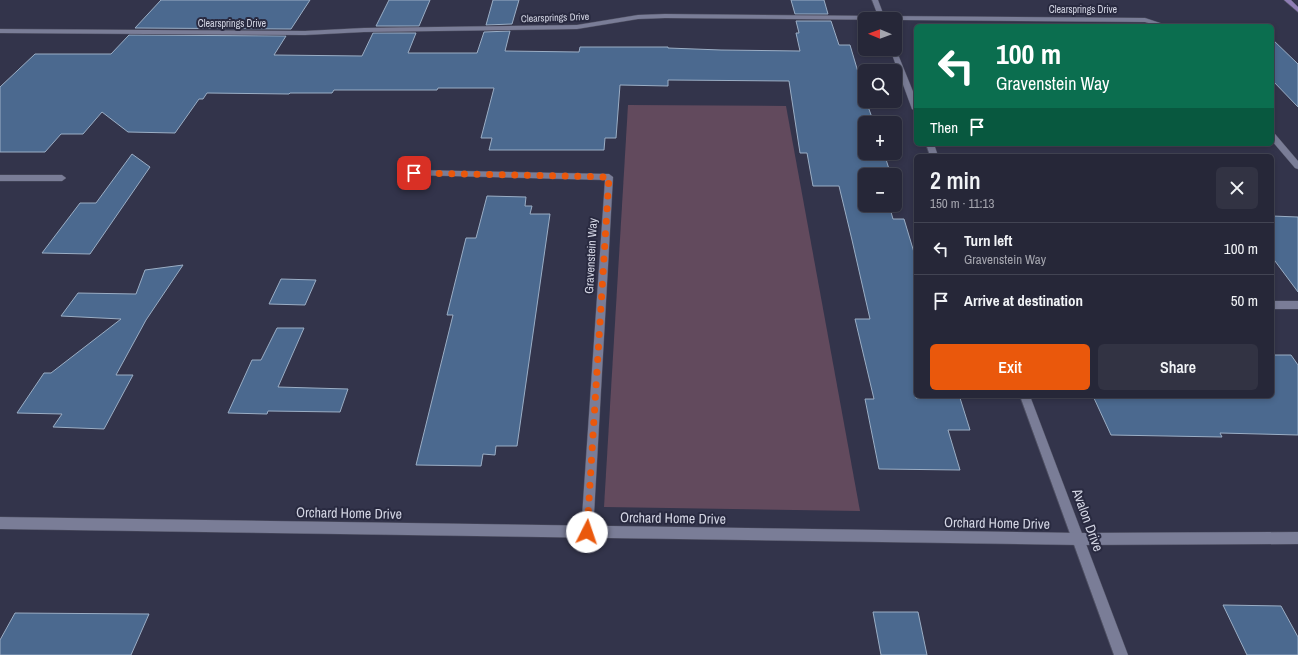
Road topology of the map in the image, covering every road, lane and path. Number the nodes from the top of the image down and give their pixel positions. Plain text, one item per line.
1 (875, 0) edge
2 (1287, 0) edge
3 (1298, 10) edge
4 (879, 12) edge
5 (858, 19) edge
6 (902, 19) edge
7 (1161, 24) edge
8 (0, 31) edge
9 (896, 56) edge
10 (914, 104) edge
11 (1274, 138) edge
12 (1298, 166) edge
13 (414, 173) dead end
14 (0, 178) edge
15 (62, 178) dead end
16 (1274, 305) edge
17 (1298, 305) edge
18 (1027, 398) edge
19 (0, 523) edge
20 (587, 532) junction
21 (1298, 538) edge
22 (1079, 540) junction
23 (1121, 655) edge

1 - 4 street
2 - 3 main road
5 - 8 street, Clearsprings Drive
6 - 7 street, Clearsprings Drive
9 - 10 street
11 - 12 street
13 - 20 street, Gravenstein Way
14 - 15 street
16 - 17 street
18 - 22 street, Avalon Drive
19 - 20 street, Orchard Home Drive
20 - 22 street, Orchard Home Drive
21 - 22 street, Orchard Home Drive
22 - 23 street, Avalon Drive

